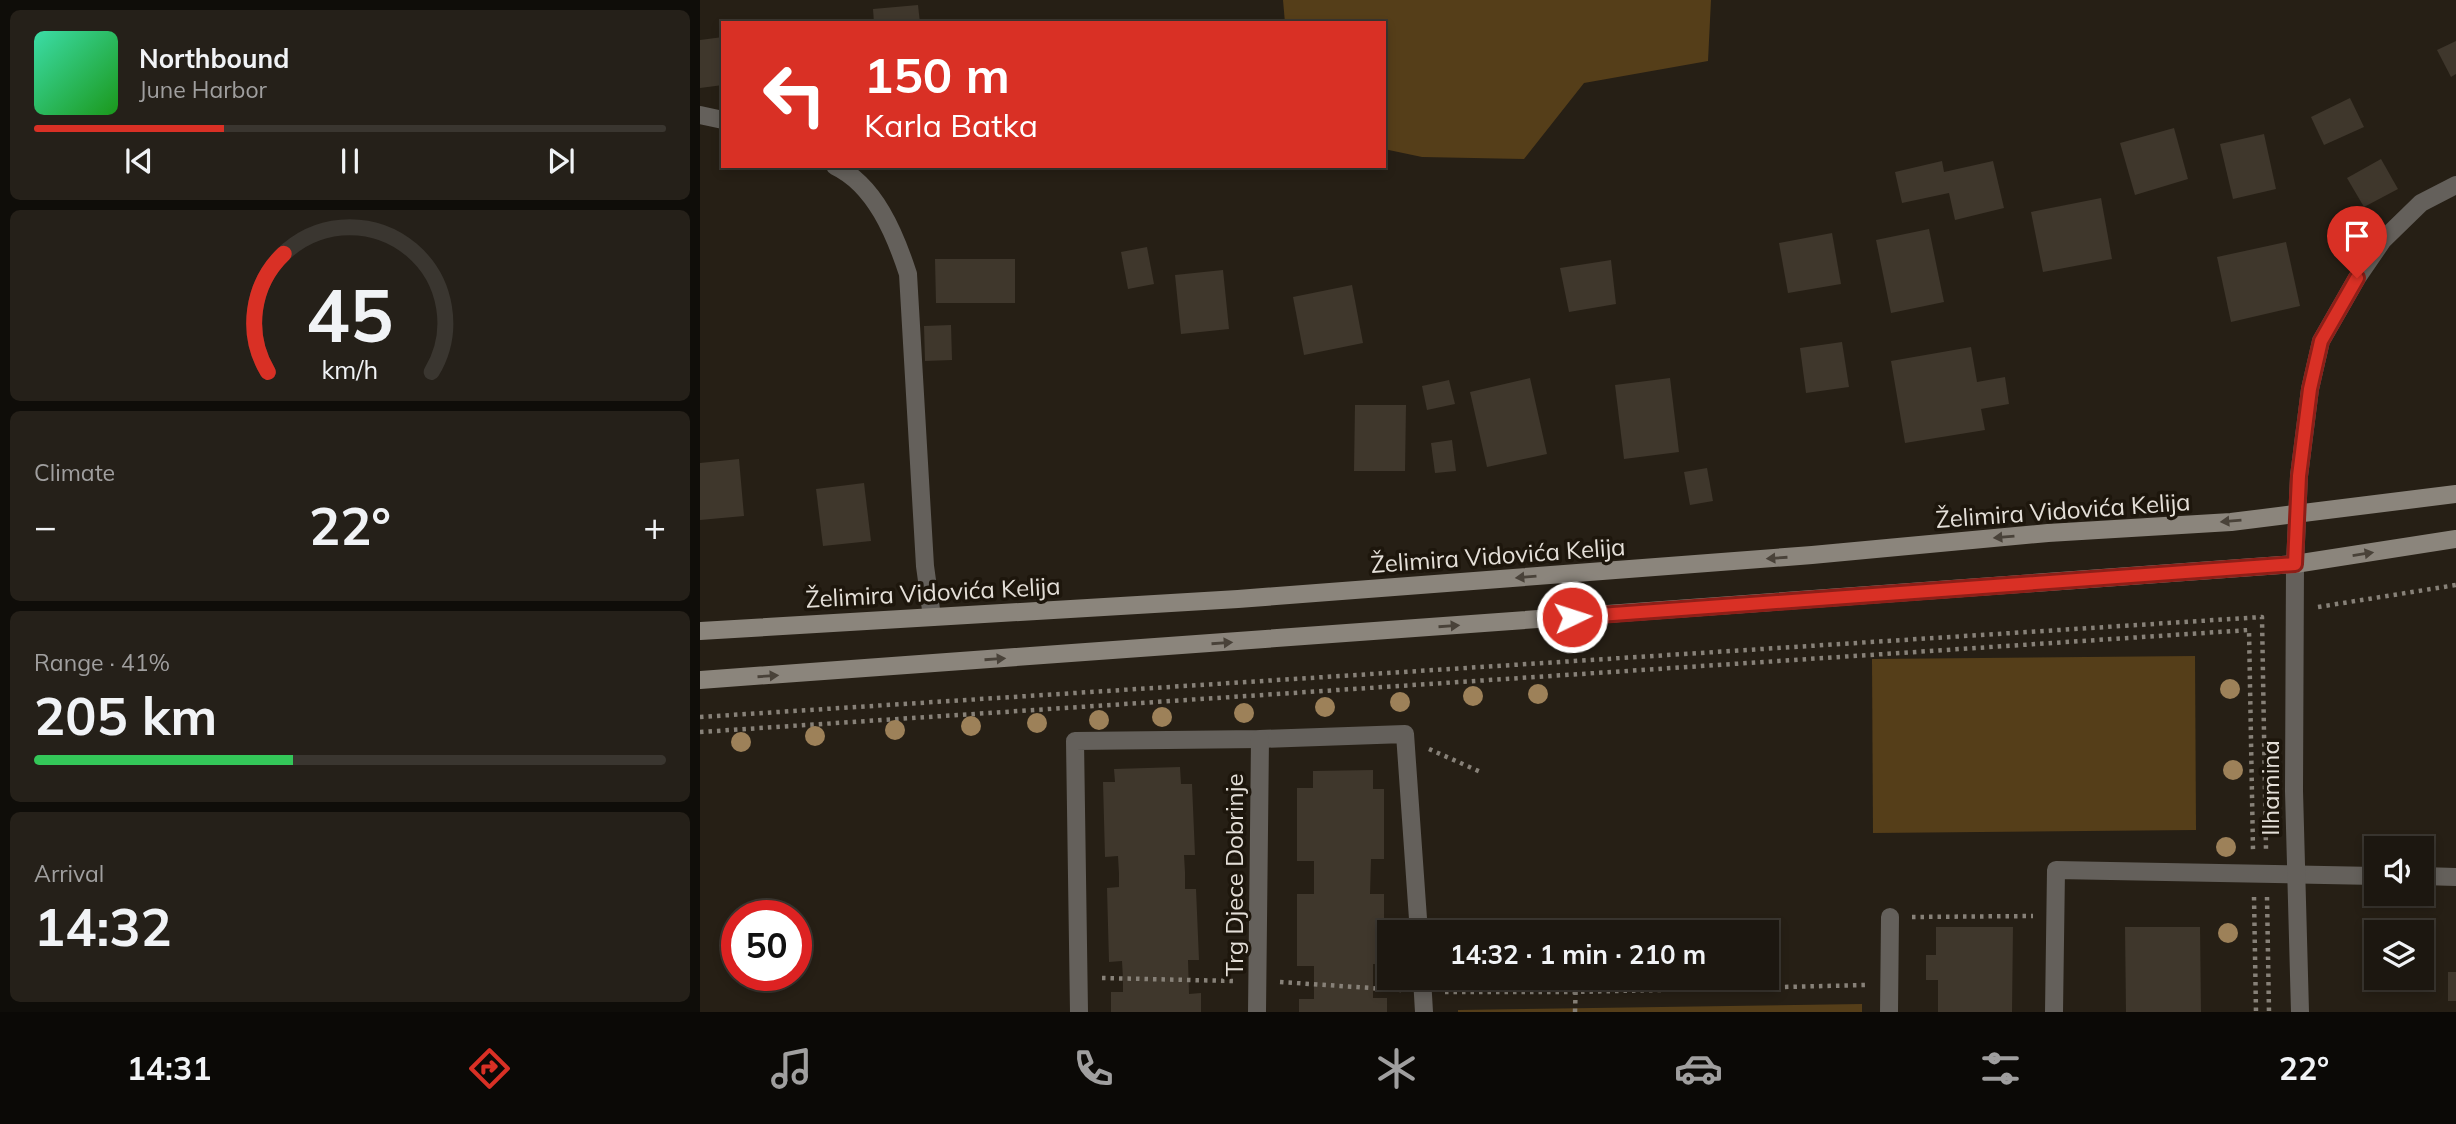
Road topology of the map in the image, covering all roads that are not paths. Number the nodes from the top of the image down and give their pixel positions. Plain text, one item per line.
1 (700, 115) edge
2 (721, 120) edge
3 (839, 168) edge
4 (2456, 185) edge
5 (2456, 494) edge
6 (2299, 514) junction
7 (2456, 539) edge
8 (2295, 564) junction
9 (932, 617) junction
10 (700, 631) edge
11 (700, 680) edge
12 (1260, 739) junction
13 (2295, 875) junction
14 (2364, 876) edge
15 (2434, 876) edge
16 (2456, 877) edge
17 (1890, 917) road end
18 (1418, 920) edge
19 (1423, 990) edge
20 (1079, 1012) edge
21 (1257, 1012) edge
22 (1424, 1012) edge
23 (1889, 1012) edge
24 (2054, 1012) edge
25 (2300, 1012) edge

1 - 2 street
3 - 9 street
4 - 6 street, Ilhamina
5 - 6 main road, Želimira Vidovića Kelija
6 - 8 street, Ilhamina
6 -> 9 main road, Želimira Vidovića Kelija
8 -> 7 main road
11 -> 8 main road
8 - 13 street, Ilhamina
9 - 10 main road, Želimira Vidovića Kelija
12 - 18 street
12 - 20 street
12 - 21 street, Trg Djece Dobrinje
13 - 14 street
13 - 24 street
13 - 25 street, Ilhamina
15 - 16 street
17 - 23 street
19 - 22 street

